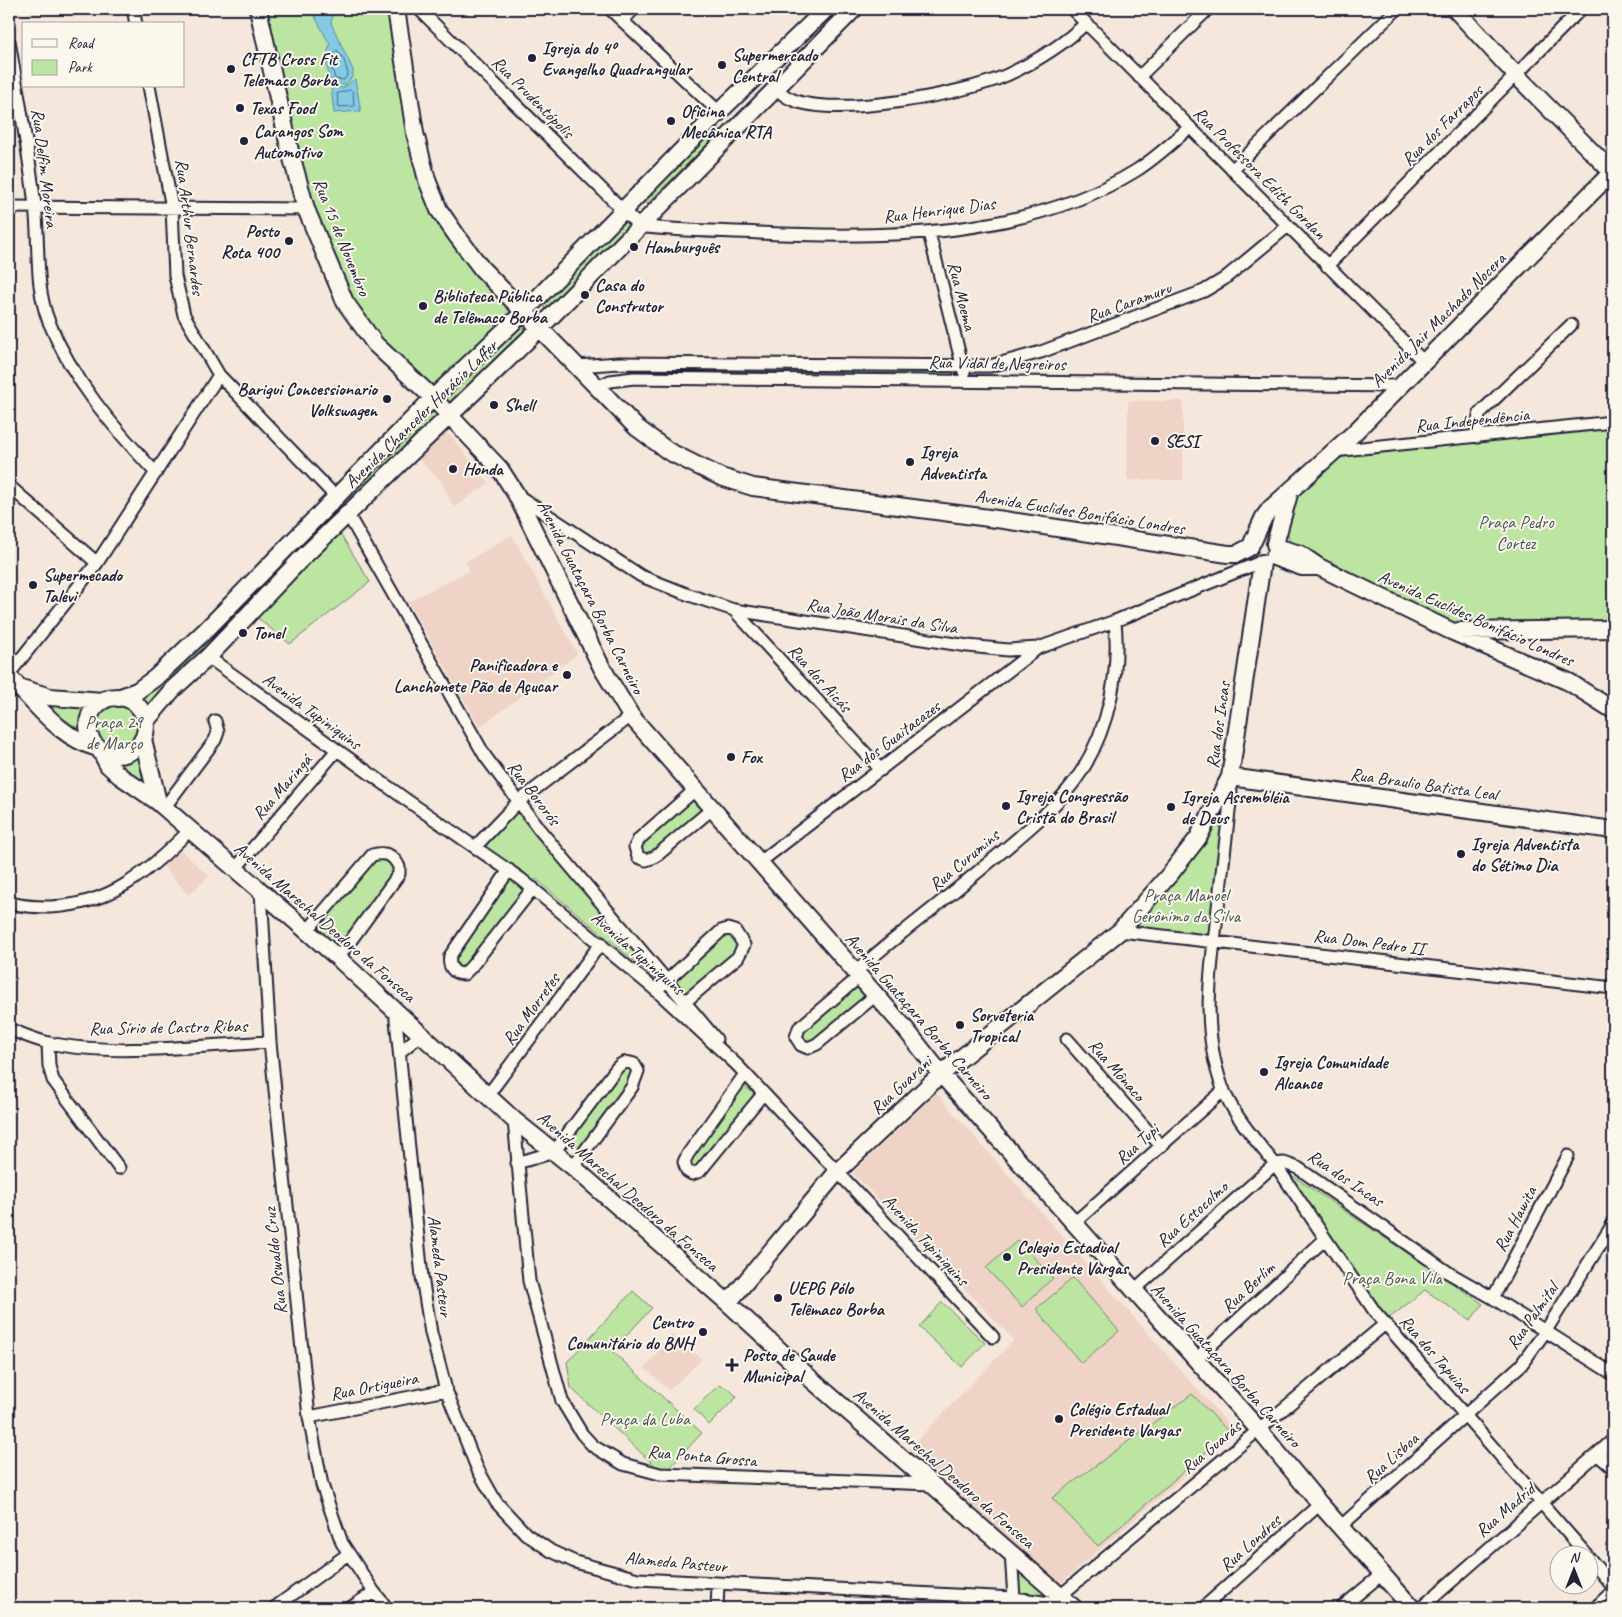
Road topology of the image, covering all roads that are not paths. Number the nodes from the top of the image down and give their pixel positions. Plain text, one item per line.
1 (133, 9) edge
2 (258, 9) edge
3 (396, 9) edge
4 (419, 9) edge
5 (610, 9) edge
6 (634, 9) edge
7 (826, 9) edge
8 (854, 9) edge
9 (1072, 9) edge
10 (1208, 9) edge
11 (1397, 9) edge
12 (1455, 9) edge
13 (1581, 9) edge
14 (623, 20) junction
15 (136, 22) edge
16 (1086, 23) junction
17 (9, 41) edge
18 (1516, 75) junction
19 (1139, 77) junction
20 (149, 88) edge
21 (776, 88) junction
22 (719, 112) junction
23 (1190, 127) junction
24 (1232, 170) junction
25 (1613, 172) edge
26 (9, 207) edge
27 (36, 207) junction
28 (172, 208) junction
29 (306, 208) junction
30 (623, 211) junction
31 (639, 226) junction
32 (1288, 226) junction
33 (929, 233) junction
34 (1327, 266) junction
35 (523, 313) junction
36 (1571, 325) dead end
37 (539, 329) junction
38 (1424, 362) junction
39 (577, 366) junction
40 (963, 367) junction
41 (219, 375) junction
42 (968, 380) junction
43 (1399, 386) junction
44 (596, 387) junction
45 (433, 398) junction
46 (448, 415) junction
47 (1613, 422) edge
48 (1478, 437) junction
49 (1333, 452) junction
50 (156, 473) junction
51 (9, 486) edge
52 (516, 494) junction
53 (1289, 494) junction
54 (336, 497) junction
55 (347, 513) junction
56 (1252, 544) junction
57 (1269, 555) junction
58 (97, 563) junction
59 (734, 610) junction
60 (1115, 621) junction
61 (1613, 629) edge
62 (1451, 631) junction
63 (1038, 648) junction
64 (208, 657) junction
65 (12, 679) edge
66 (111, 699) junction
67 (1613, 710) edge
68 (630, 716) junction
69 (215, 721) dead end
70 (145, 722) junction
71 (143, 739) junction
72 (99, 749) junction
73 (337, 750) junction
74 (880, 770) junction
75 (1230, 777) junction
76 (696, 789) junction
77 (518, 802) junction
78 (161, 805) junction
79 (712, 809) junction
80 (190, 830) junction
81 (1613, 830) edge
82 (475, 847) junction
83 (760, 862) junction
84 (235, 869) junction
85 (509, 870) junction
86 (533, 888) junction
87 (261, 892) junction
88 (9, 902) edge
89 (1120, 930) junction
90 (308, 931) junction
91 (1214, 941) junction
92 (601, 943) junction
93 (338, 958) junction
94 (857, 975) junction
95 (666, 980) junction
96 (1613, 988) edge
97 (658, 992) junction
98 (876, 995) junction
99 (686, 1001) junction
100 (395, 1010) junction
101 (9, 1029) edge
102 (422, 1034) junction
103 (1067, 1039) dead end
104 (270, 1042) junction
105 (48, 1043) junction
106 (401, 1051) junction
107 (737, 1065) junction
108 (745, 1074) junction
109 (941, 1074) junction
110 (1224, 1090) junction
111 (763, 1094) junction
112 (488, 1095) junction
113 (514, 1120) junction
114 (1161, 1146) junction
115 (554, 1152) junction
116 (1568, 1156) dead end
117 (517, 1163) junction
118 (1275, 1164) junction
119 (573, 1167) junction
120 (119, 1168) dead end
121 (837, 1172) junction
122 (1074, 1224) junction
123 (1613, 1224) edge
124 (1324, 1240) junction
125 (1133, 1291) junction
126 (1493, 1298) junction
127 (728, 1303) junction
128 (1384, 1324) junction
129 (1545, 1332) junction
130 (993, 1337) dead end
131 (1196, 1359) junction
132 (1613, 1374) edge
133 (446, 1390) junction
134 (1465, 1415) junction
135 (309, 1417) junction
136 (1259, 1430) junction
137 (1613, 1440) edge
138 (1597, 1454) junction
139 (1613, 1468) edge
140 (932, 1484) junction
141 (1539, 1503) junction
142 (1320, 1504) junction
143 (1340, 1527) junction
144 (1577, 1544) edge
145 (1011, 1553) junction
146 (348, 1554) junction
147 (1600, 1571) edge
148 (1382, 1574) junction
149 (718, 1584) junction
150 (1613, 1587) edge
151 (1613, 1591) edge
152 (374, 1592) junction
153 (1014, 1598) junction
154 (1069, 1603) edge
155 (274, 1608) edge
156 (350, 1608) edge
157 (388, 1608) edge
158 (717, 1608) edge
159 (1203, 1608) edge
160 (1341, 1608) edge
161 (1412, 1608) edge
162 (1421, 1608) edge
163 (1595, 1608) edge

1 - 15 street
2 - 29 street, Rua 15 de Novembro
3 - 35 street, Avenida Euclides Bonifácio Londres
4 - 30 street, Rua Prudentópolis
5 - 14 street
6 - 14 street
7 - 22 street, Avenida Chanceler Horácio Laffer
8 - 21 street, Avenida Chanceler Horácio Laffer
9 - 16 street, Rua Professora Edith Gordan
10 - 19 street
11 - 24 street
12 - 18 street
13 - 18 street, Rua dos Farrapos
14 - 22 street
16 - 19 street, Rua Professora Edith Gordan
16 - 21 street
17 - 27 street, Rua Delfim Moreira
18 - 25 street
18 - 34 street, Rua dos Farrapos
19 - 23 street, Rua Professora Edith Gordan
20 - 28 street, Rua Arthur Bernardes
21 - 31 street, Avenida Chanceler Horácio Laffer
22 - 30 street, Avenida Chanceler Horácio Laffer
23 - 24 street, Rua Professora Edith Gordan
23 - 33 street, Rua Henrique Dias
24 - 32 street, Rua Professora Edith Gordan
25 - 38 street, Avenida Jair Machado Nocera
26 - 27 street
27 - 28 street
27 - 50 street, Rua Delfim Moreira
28 - 29 street
28 - 41 street, Rua Arthur Bernardes
29 - 45 street, Rua 15 de Novembro
30 - 31 street, Rua Prudentópolis
30 - 35 street, Avenida Chanceler Horácio Laffer
31 - 33 street, Rua Henrique Dias
31 - 37 street, Avenida Chanceler Horácio Laffer
32 - 34 street, Rua Professora Edith Gordan
32 - 40 street, Rua Caramuru
33 - 40 street, Rua Moema
34 - 38 street, Rua Professora Edith Gordan
35 - 37 street, Avenida Euclides Bonifácio Londres
35 - 45 street, Avenida Chanceler Horácio Laffer
36 - 48 street
37 - 39 street, Avenida Euclides Bonifácio Londres
37 - 46 street, Avenida Chanceler Horácio Laffer
38 - 43 street, Avenida Jair Machado Nocera
39 - 40 street, Rua Vidal de Negreiros
39 - 44 street, Avenida Euclides Bonifácio Londres
40 - 42 street, Rua Moema
41 - 50 street
41 - 54 street, Rua Arthur Bernardes
42 - 43 street, Rua Vidal de Negreiros
42 - 44 street, Rua Vidal de Negreiros
43 - 49 street, Avenida Jair Machado Nocera
44 - 56 street, Avenida Euclides Bonifácio Londres
45 - 46 street, Rua 15 de Novembro
45 - 54 street, Avenida Chanceler Horácio Laffer
46 - 52 street, Avenida Guataçara Borba Carneiro
46 - 55 street, Avenida Chanceler Horácio Laffer
47 - 48 street, Rua Independência
48 - 49 street, Rua Independência
49 - 53 street, Avenida Jair Machado Nocera
50 - 58 street
51 - 58 street
52 - 59 street, Rua João Morais da Silva
52 - 68 street, Avenida Guataçara Borba Carneiro
53 - 56 street, Avenida Jair Machado Nocera
53 - 57 street, Rua dos Incas
54 - 66 street, Avenida Chanceler Horácio Laffer
55 - 64 street, Avenida Chanceler Horácio Laffer
55 - 77 street, Rua Bororós
56 - 57 street
56 - 57 street, Avenida Euclides Bonifácio Londres
57 - 60 street, Rua João Morais da Silva
57 - 62 street, Avenida Euclides Bonifácio Londres
57 - 75 street, Rua dos Incas
58 - 65 street
59 - 63 street, Rua João Morais da Silva
59 - 74 street, Rua dos Aicás
60 - 63 street, Rua João Morais da Silva
60 - 94 street, Rua Curumins
61 - 62 street
62 - 67 street, Avenida Euclides Bonifácio Londres
63 - 74 street, Rua dos Guaitacazes
64 - 70 street, Avenida Chanceler Horácio Laffer
64 - 73 street, Avenida Tupiniquins
65 - 66 street
65 - 72 street
66 - 70 street
66 - 72 street
68 - 76 street, Avenida Guataçara Borba Carneiro
68 - 77 street
69 - 78 street
70 - 71 street
71 - 72 street
71 - 78 street
72 - 78 street, Avenida Marechal Deodoro da Fonseca
73 - 82 street, Avenida Tupiniquins
73 - 84 street, Rua Maringá
74 - 83 street, Rua dos Guaitacazes
75 - 81 street, Rua Braulio Batista Leal
75 - 89 street, Rua Guarani
75 - 91 street, Rua dos Incas
76 - 79 street, Avenida Guataçara Borba Carneiro
76 - 79 street
77 - 82 street
77 - 95 street, Rua Bororós
78 - 80 street, Avenida Marechal Deodoro da Fonseca
79 - 83 street, Avenida Guataçara Borba Carneiro
80 - 84 street, Avenida Marechal Deodoro da Fonseca
80 - 88 street
82 - 85 street, Avenida Tupiniquins
83 - 94 street, Avenida Guataçara Borba Carneiro
84 - 87 street, Avenida Marechal Deodoro da Fonseca
85 - 86 street, Avenida Tupiniquins
85 - 86 street
86 - 92 street, Avenida Tupiniquins
87 - 90 street, Avenida Marechal Deodoro da Fonseca
87 - 104 street, Rua Oswaldo Cruz
89 - 91 street, Rua Dom Pedro II
89 - 109 street, Rua Guarani
90 - 93 street, Avenida Marechal Deodoro da Fonseca
90 - 93 street
91 - 96 street, Rua Dom Pedro II
91 - 110 street, Rua dos Incas
92 - 97 street, Avenida Tupiniquins
92 - 112 street, Rua Morretes
93 - 100 street, Avenida Marechal Deodoro da Fonseca
94 - 98 street, Avenida Guataçara Borba Carneiro
94 - 98 street, Rua Curumins
95 - 97 street
95 - 99 street, Rua Bororós
95 - 99 street
97 - 107 street, Avenida Tupiniquins
98 - 109 street, Avenida Guataçara Borba Carneiro
99 - 107 street, Rua Bororós
100 - 102 street, Avenida Marechal Deodoro da Fonseca
100 - 106 street, Alameda Pasteur
101 - 105 street, Rua Sírio de Castro Ribas
102 - 106 street
102 - 112 street, Avenida Marechal Deodoro da Fonseca
103 - 114 street, Rua Mônaco
104 - 105 street, Rua Sírio de Castro Ribas
104 - 135 street, Rua Oswaldo Cruz
105 - 120 street
106 - 133 street, Alameda Pasteur
107 - 108 street, Avenida Tupiniquins
108 - 111 street, Avenida Tupiniquins
108 - 111 street
109 - 121 street, Rua Guarani
109 - 122 street, Avenida Guataçara Borba Carneiro
110 - 114 street, Rua Tupi
110 - 118 street, Rua dos Incas
111 - 121 street, Avenida Tupiniquins
112 - 113 street, Avenida Marechal Deodoro da Fonseca
113 - 115 street, Avenida Marechal Deodoro da Fonseca
113 - 117 street, Rua Ponta Grossa
114 - 122 street, Rua Tupi
115 - 117 street
115 - 119 street, Avenida Marechal Deodoro da Fonseca
115 - 119 street
116 - 126 street, Rua Hawita
117 - 140 street, Rua Ponta Grossa
118 - 124 street, Rua dos Tapuias
118 - 125 street, Rua Estocolmo
118 - 126 street, Rua dos Incas
119 - 127 street, Avenida Marechal Deodoro da Fonseca
121 - 127 street, Rua Guarani
121 - 130 street, Avenida Tupiniquins
122 - 125 street, Avenida Guataçara Borba Carneiro
123 - 129 street, Rua Palmital
124 - 128 street, Rua dos Tapuias
124 - 131 street, Rua Berlim
125 - 131 street, Avenida Guataçara Borba Carneiro
126 - 129 street, Rua dos Incas
127 - 140 street, Avenida Marechal Deodoro da Fonseca
128 - 134 street, Rua dos Tapuias
128 - 136 street, Rua Guarás
129 - 132 street, Rua dos Incas
129 - 134 street, Rua Palmital
131 - 136 street, Avenida Guataçara Borba Carneiro
133 - 135 street, Rua Ortigueira
133 - 149 street, Alameda Pasteur
134 - 141 street, Rua dos Tapuias
134 - 143 street, Rua Lisboa
135 - 146 street, Rua Oswaldo Cruz
136 - 142 street, Avenida Guataçara Borba Carneiro
136 - 154 street, Rua Guarás
137 - 138 street, Rua Madrid
138 - 139 street
138 - 141 street, Rua Madrid
140 - 145 street, Avenida Marechal Deodoro da Fonseca
141 - 144 street, Rua dos Tapuias
141 - 162 street, Rua Madrid
142 - 143 street, Avenida Guataçara Borba Carneiro
142 - 159 street, Rua Londres
143 - 148 street, Avenida Guataçara Borba Carneiro
145 - 153 street
145 - 154 street, Avenida Marechal Deodoro da Fonseca
146 - 152 street, Rua Oswaldo Cruz
146 - 155 street
147 - 150 street
148 - 160 street
148 - 161 street, Avenida Guataçara Borba Carneiro
149 - 153 street, Alameda Pasteur
149 - 158 street
151 - 163 street
152 - 156 street
152 - 157 street, Rua Oswaldo Cruz
153 - 154 street, Alameda Pasteur

